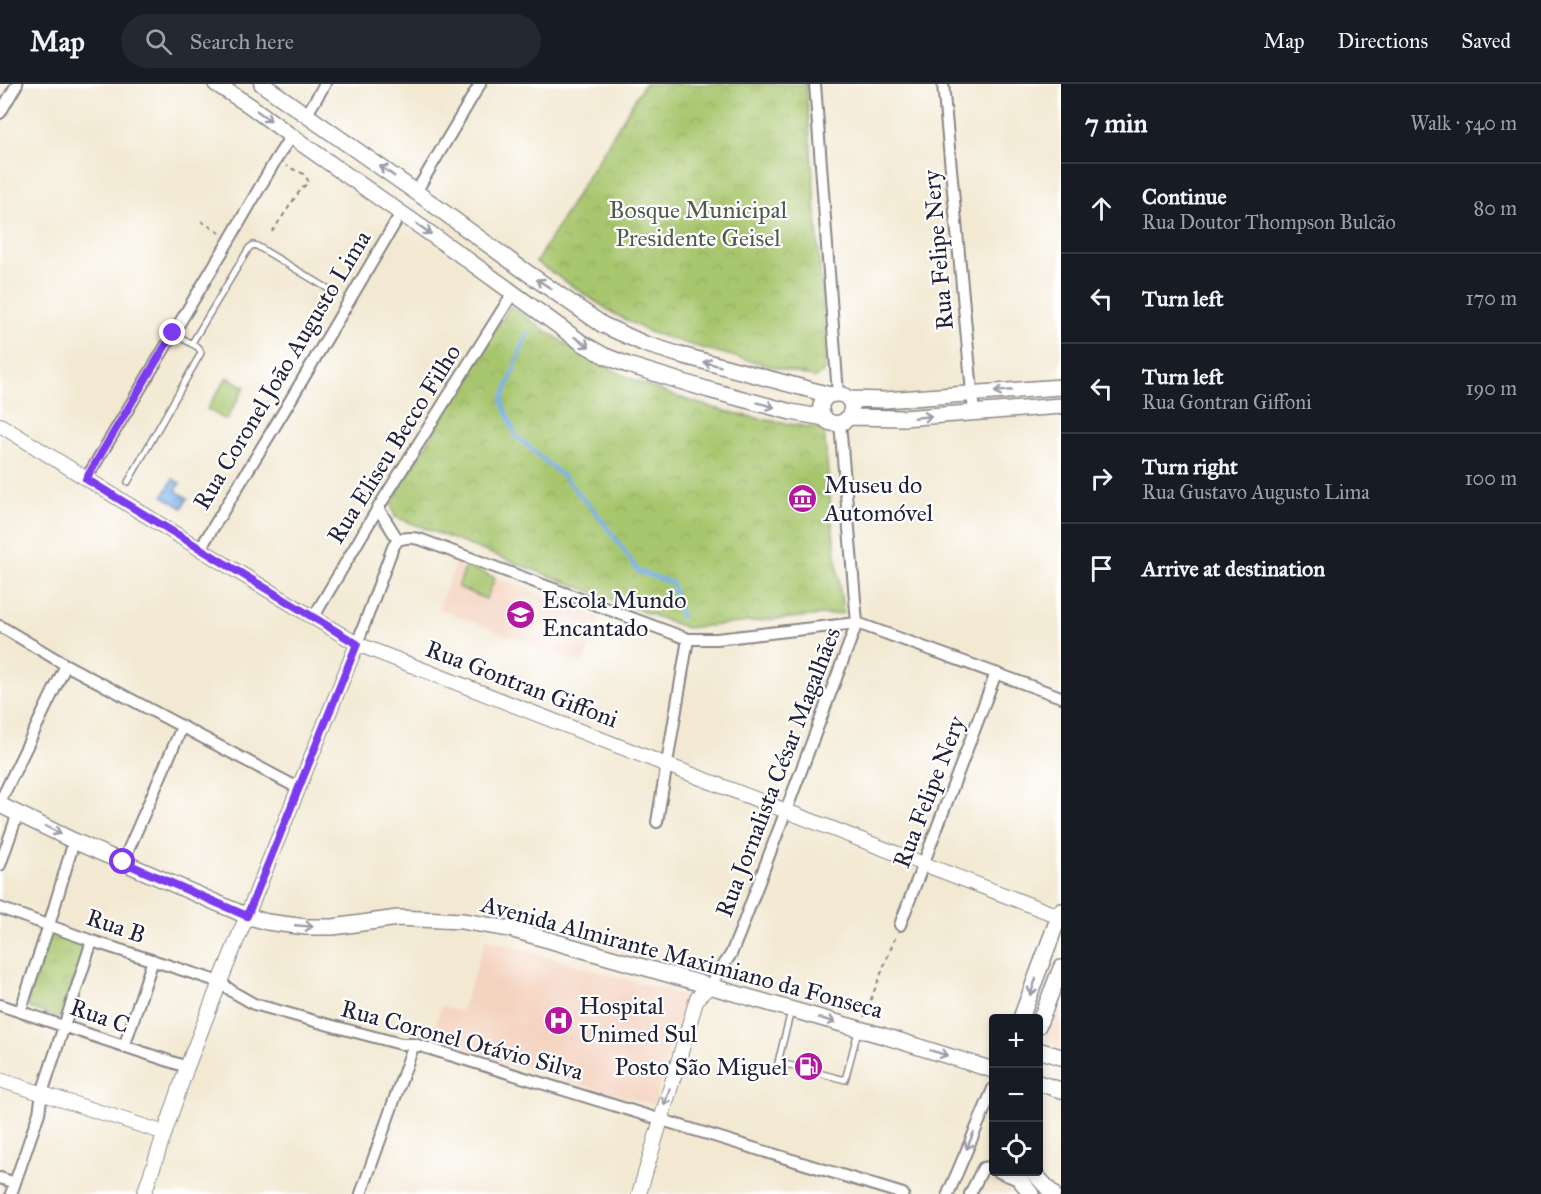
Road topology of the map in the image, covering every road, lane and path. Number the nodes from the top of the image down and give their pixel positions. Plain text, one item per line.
1 (17, 84) edge
2 (216, 84) edge
3 (262, 84) edge
4 (325, 84) edge
5 (480, 84) edge
6 (815, 84) edge
7 (944, 84) edge
8 (0, 113) edge
9 (307, 114) junction
10 (291, 136) junction
11 (275, 161) junction
12 (416, 192) junction
13 (401, 213) junction
14 (201, 221) dead end
15 (272, 232) dead end
16 (472, 233) junction
17 (230, 239) junction
18 (459, 253) junction
19 (519, 267) junction
20 (508, 290) junction
21 (332, 291) dead end
22 (173, 333) junction
23 (192, 343) junction
24 (1061, 387) edge
25 (972, 394) junction
26 (838, 396) junction
27 (1061, 406) edge
28 (974, 413) junction
29 (825, 418) junction
30 (844, 420) junction
31 (0, 425) edge
32 (86, 479) junction
33 (128, 482) dead end
34 (378, 508) junction
35 (398, 540) junction
36 (200, 549) junction
37 (313, 618) junction
38 (857, 623) junction
39 (0, 626) edge
40 (688, 639) junction
41 (357, 644) junction
42 (66, 664) junction
43 (996, 673) junction
44 (1061, 698) edge
45 (182, 726) junction
46 (667, 765) junction
47 (298, 788) junction
48 (0, 804) edge
49 (787, 811) junction
50 (18, 813) junction
51 (657, 822) dead end
52 (74, 841) junction
53 (123, 862) junction
54 (924, 864) junction
55 (0, 865) edge
56 (0, 908) edge
57 (1060, 915) edge
58 (247, 916) junction
59 (49, 925) junction
60 (900, 925) joint
61 (92, 941) junction
62 (153, 960) junction
63 (1061, 968) edge
64 (220, 982) junction
65 (710, 986) junction
66 (0, 1005) edge
67 (792, 1009) junction
68 (20, 1012) junction
69 (1023, 1014) edge
70 (1043, 1014) edge
71 (63, 1026) junction
72 (859, 1029) junction
73 (414, 1044) junction
74 (124, 1047) junction
75 (1043, 1052) edge
76 (1061, 1057) edge
77 (187, 1067) junction
78 (989, 1069) edge
79 (0, 1080) edge
80 (1043, 1085) edge
81 (1061, 1090) edge
82 (42, 1093) junction
83 (989, 1098) edge
84 (661, 1119) junction
85 (165, 1133) junction
86 (989, 1168) edge
87 (1023, 1176) edge
88 (1025, 1176) edge
89 (0, 1178) edge
90 (15, 1183) junction
91 (11, 1194) edge
92 (144, 1194) edge
93 (361, 1194) edge
94 (639, 1194) edge
95 (903, 1194) edge
96 (948, 1194) edge
97 (970, 1194) edge
98 (1031, 1194) edge
99 (1053, 1194) edge

1 - 8 street
2 -> 10 main road
3 - 9 main road
4 - 9 street
5 - 12 street
6 - 26 street
7 - 25 street, Rua Felipe Nery
12 -> 9 main road
10 - 11 street
10 - 13 main road
11 - 15 path
11 - 17 street
12 - 16 main road
13 -> 18 main road
13 - 36 street, Rua Coronel João Augusto Lima
14 - 17 path
16 - 18 main road
16 - 19 main road
17 - 22 street
18 - 20 main road
19 - 20 main road
26 -> 19 main road
20 -> 29 main road
20 - 34 street, Rua Eliseu Becco Filho
21 - 23 lane
22 - 23 lane
22 - 32 street
23 - 33 lane
24 -> 25 main road
25 - 26 main road
25 - 28 street, Rua Felipe Nery
26 - 29 main road
26 - 30 main road
27 - 28 main road
30 -> 28 main road
29 - 30 main road
30 - 38 street, Rua Jornalista César Magalhães
31 - 32 street, Rua Gontran Giffoni
32 - 36 street, Rua Gontran Giffoni
34 - 35 street
34 - 37 street, Rua Eliseu Becco Filho
35 - 40 street
35 - 41 street
36 - 37 street, Rua Gontran Giffoni
37 - 41 street, Rua Gontran Giffoni
38 - 40 street
38 - 43 street
38 - 49 street, Rua Jornalista César Magalhães
39 - 42 street
40 - 46 street
41 - 46 street, Rua Gontran Giffoni
41 - 47 street
42 - 45 street
42 - 48 street
43 - 44 street
43 - 54 street, Rua Felipe Nery
45 - 47 street
45 - 53 street
46 - 49 street, Rua Gontran Giffoni
46 - 51 street
47 - 58 street
48 - 50 main road, Avenida Almirante Maximiano da Fonseca
49 - 54 street, Rua Gontran Giffoni
49 - 65 street, Rua Jornalista César Magalhães
50 -> 52 main road, Avenida Almirante Maximiano da Fonseca
50 - 55 street
52 - 53 main road, Avenida Almirante Maximiano da Fonseca
52 - 59 street
53 - 58 main road, Avenida Almirante Maximiano da Fonseca
54 - 57 street, Rua Gontran Giffoni
54 - 60 street, Rua Felipe Nery
56 - 59 street, Rua B
57 -> 69 main road
58 - 64 street
58 -> 65 main road, Avenida Almirante Maximiano da Fonseca
59 - 61 street, Rua B
59 - 68 street
60 - 72 path
61 - 62 street, Rua B
61 - 71 street
62 - 64 street, Rua B
62 - 74 street
63 - 70 main road
64 - 73 street, Rua Coronel Otávio Silva
64 - 77 street
65 - 67 main road, Avenida Almirante Maximiano da Fonseca
65 -> 84 street
66 - 68 street, Rua C
67 -> 72 main road, Avenida Almirante Maximiano da Fonseca
67 - 72 lane
68 - 71 street, Rua C
71 - 74 street, Rua C
71 - 82 street
72 -> 78 main road, Avenida Almirante Maximiano da Fonseca
73 - 84 street, Rua Coronel Otávio Silva
73 - 93 street
74 - 77 street, Rua C
75 - 76 main road
77 - 85 street
79 - 82 street
80 - 81 main road
82 - 85 street
82 - 90 street
83 -> 96 street
84 - 94 street
84 - 95 street, Rua Coronel Otávio Silva
85 - 92 street
86 - 97 street
87 - 98 main road
88 - 99 main road
89 - 90 street
90 - 91 street

